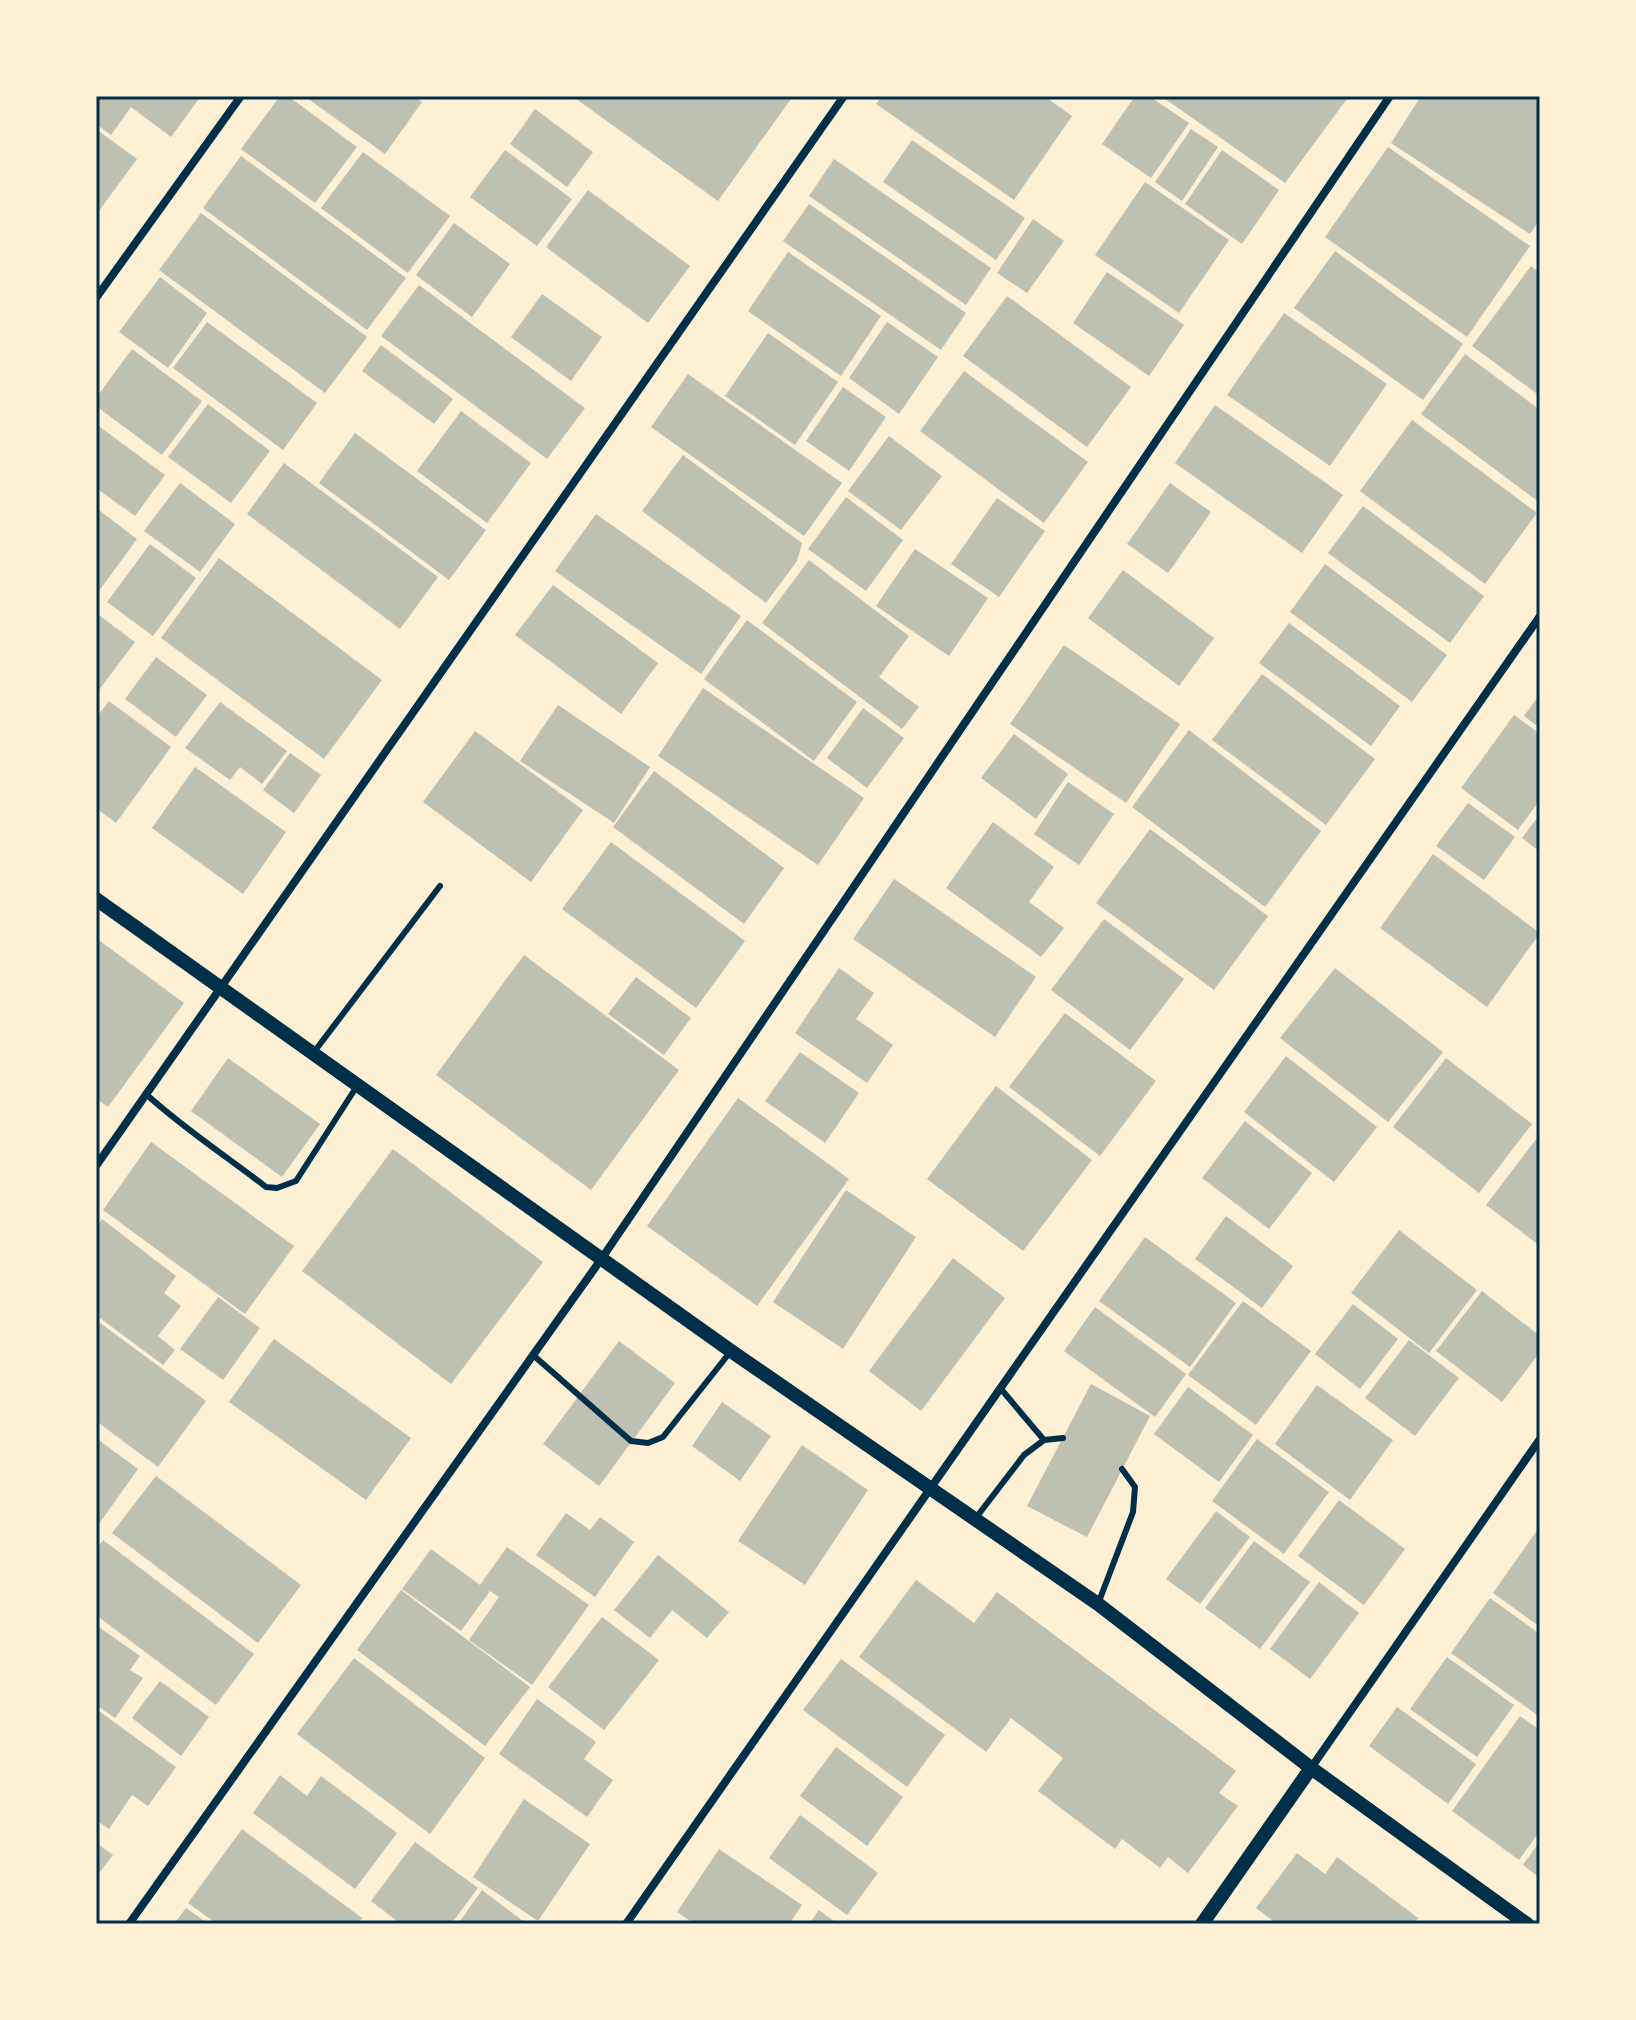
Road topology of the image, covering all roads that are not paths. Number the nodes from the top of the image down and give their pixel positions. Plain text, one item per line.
1 (241, 96) edge
2 (844, 96) edge
3 (1390, 96) edge
4 (96, 298) edge
5 (1540, 616) edge
6 (440, 886) dead end
7 (96, 899) edge
8 (220, 987) junction
9 (312, 1055) junction
10 (357, 1086) junction
11 (146, 1094) junction
12 (96, 1166) edge
13 (602, 1258) junction
14 (731, 1351) junction
15 (533, 1355) junction
16 (1001, 1389) junction
17 (1063, 1438) dead end
18 (1540, 1439) edge
19 (1044, 1440) junction
20 (1122, 1469) dead end
21 (931, 1488) junction
22 (975, 1519) junction
23 (1098, 1604) junction
24 (1311, 1768) junction
25 (129, 1924) edge
26 (626, 1924) edge
27 (1202, 1924) edge
28 (1527, 1924) edge

1 - 4 street
2 - 8 street
3 - 13 street
5 - 16 street
6 - 9 lane
7 - 8 street
8 - 9 street
8 - 11 street
9 - 10 street
10 - 11 lane
10 - 13 street
11 - 12 street
13 - 14 street
13 - 15 street
14 - 15 lane
14 - 21 street
15 - 25 street
16 - 19 lane
16 - 21 street
17 - 19 lane
18 - 24 street
19 - 22 lane
20 - 23 lane
21 - 22 street
21 - 26 street
22 - 23 street
23 - 24 street
24 - 27 street
24 - 28 street

